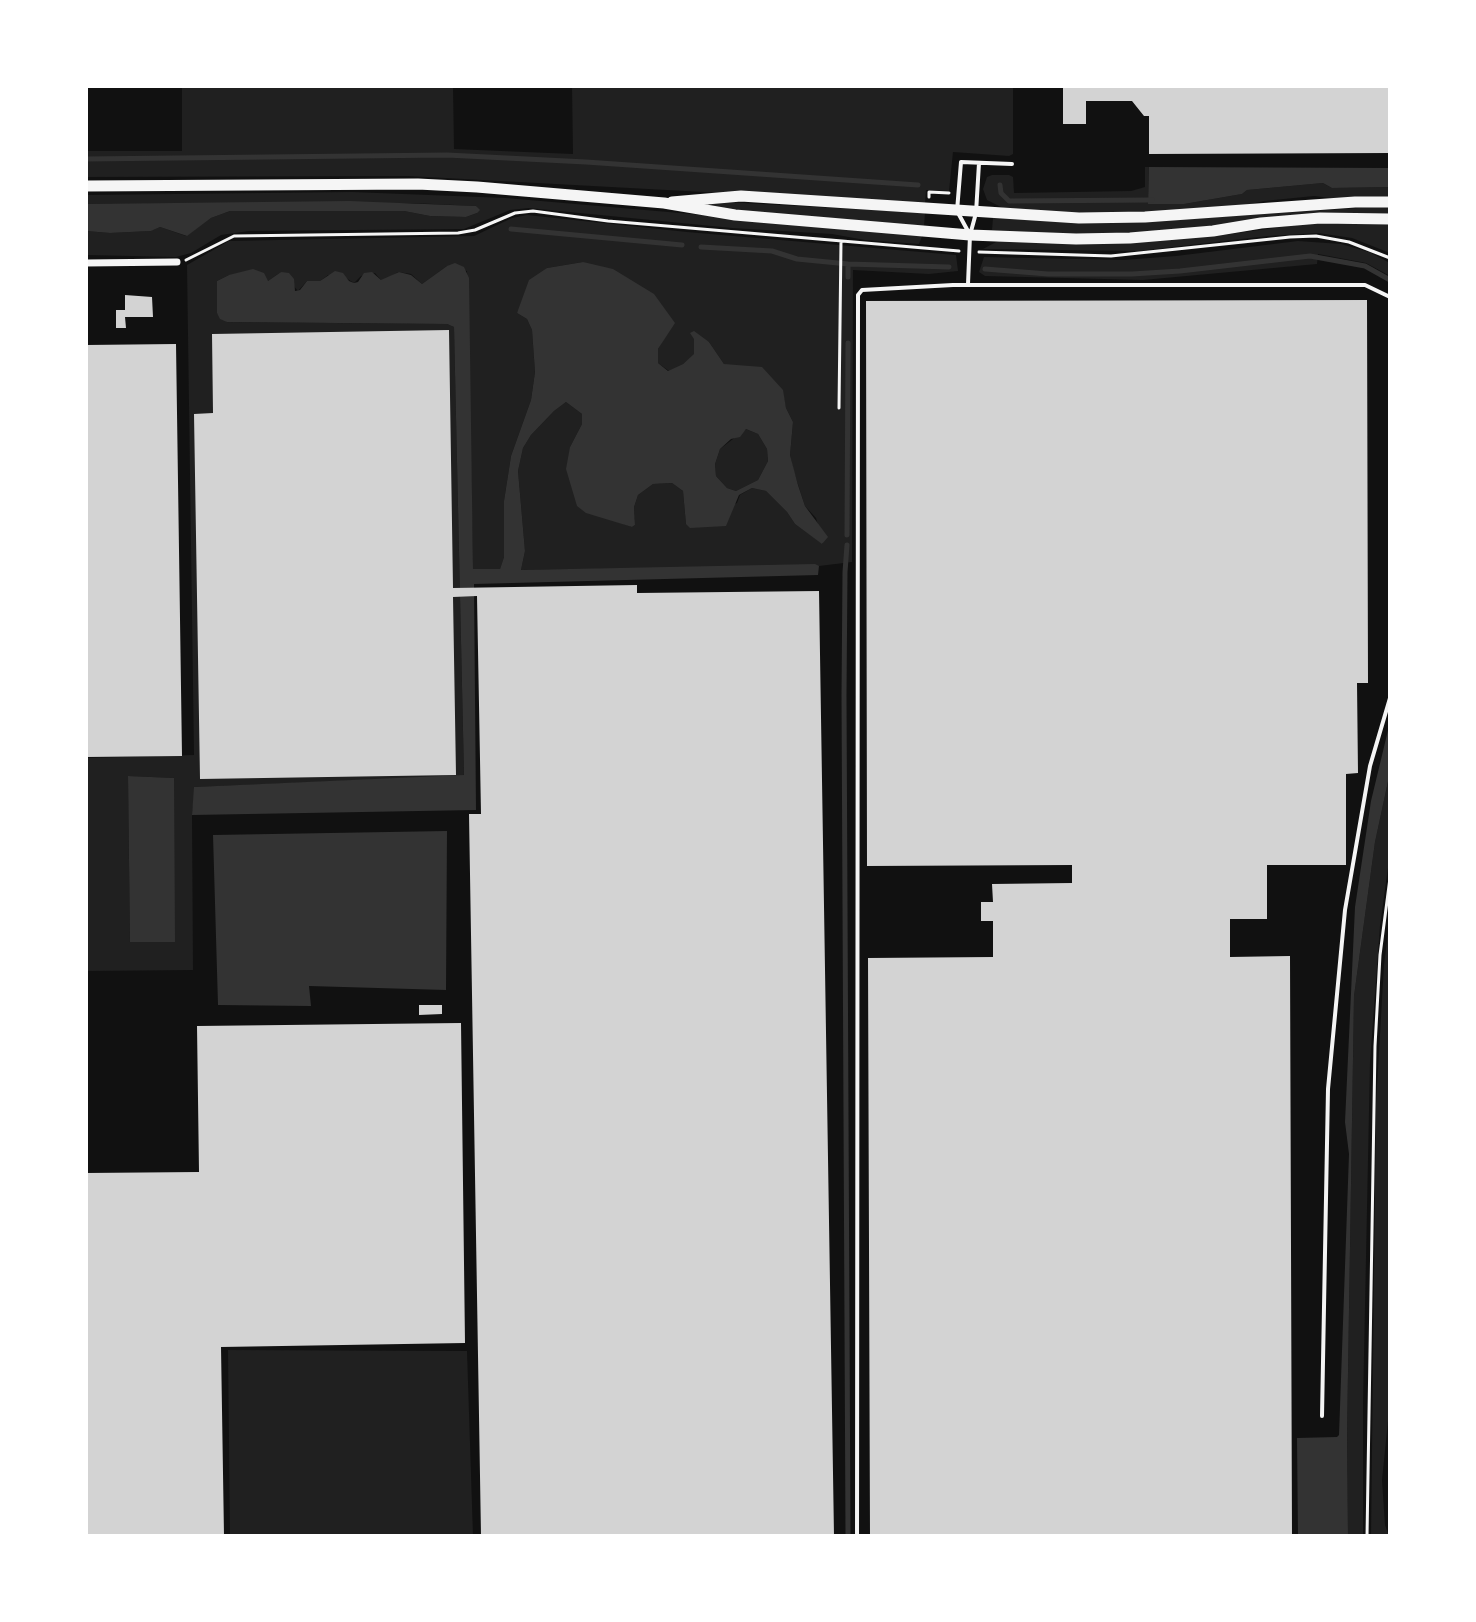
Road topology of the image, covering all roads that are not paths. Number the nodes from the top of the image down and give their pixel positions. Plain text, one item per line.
1 (979, 163) junction
2 (1012, 164) dead end
3 (86, 186) edge
4 (1390, 202) edge
5 (664, 203) junction
6 (957, 211) junction
7 (976, 213) junction
8 (1390, 219) edge
9 (970, 235) junction
10 (177, 262) road end
11 (86, 263) edge
12 (968, 285) junction
13 (1390, 297) edge
14 (1390, 698) edge
15 (1322, 1416) dead end
16 (857, 1536) edge

1 - 2 lane
1 - 6 lane
1 - 7 lane
3 - 5 main road
4 - 7 main road
5 - 6 main road
5 - 9 main road
6 - 7 main road
6 - 9 lane
7 - 9 lane
8 - 9 main road
9 - 12 lane
10 - 11 street
12 - 13 lane
12 - 16 lane
14 - 15 lane

